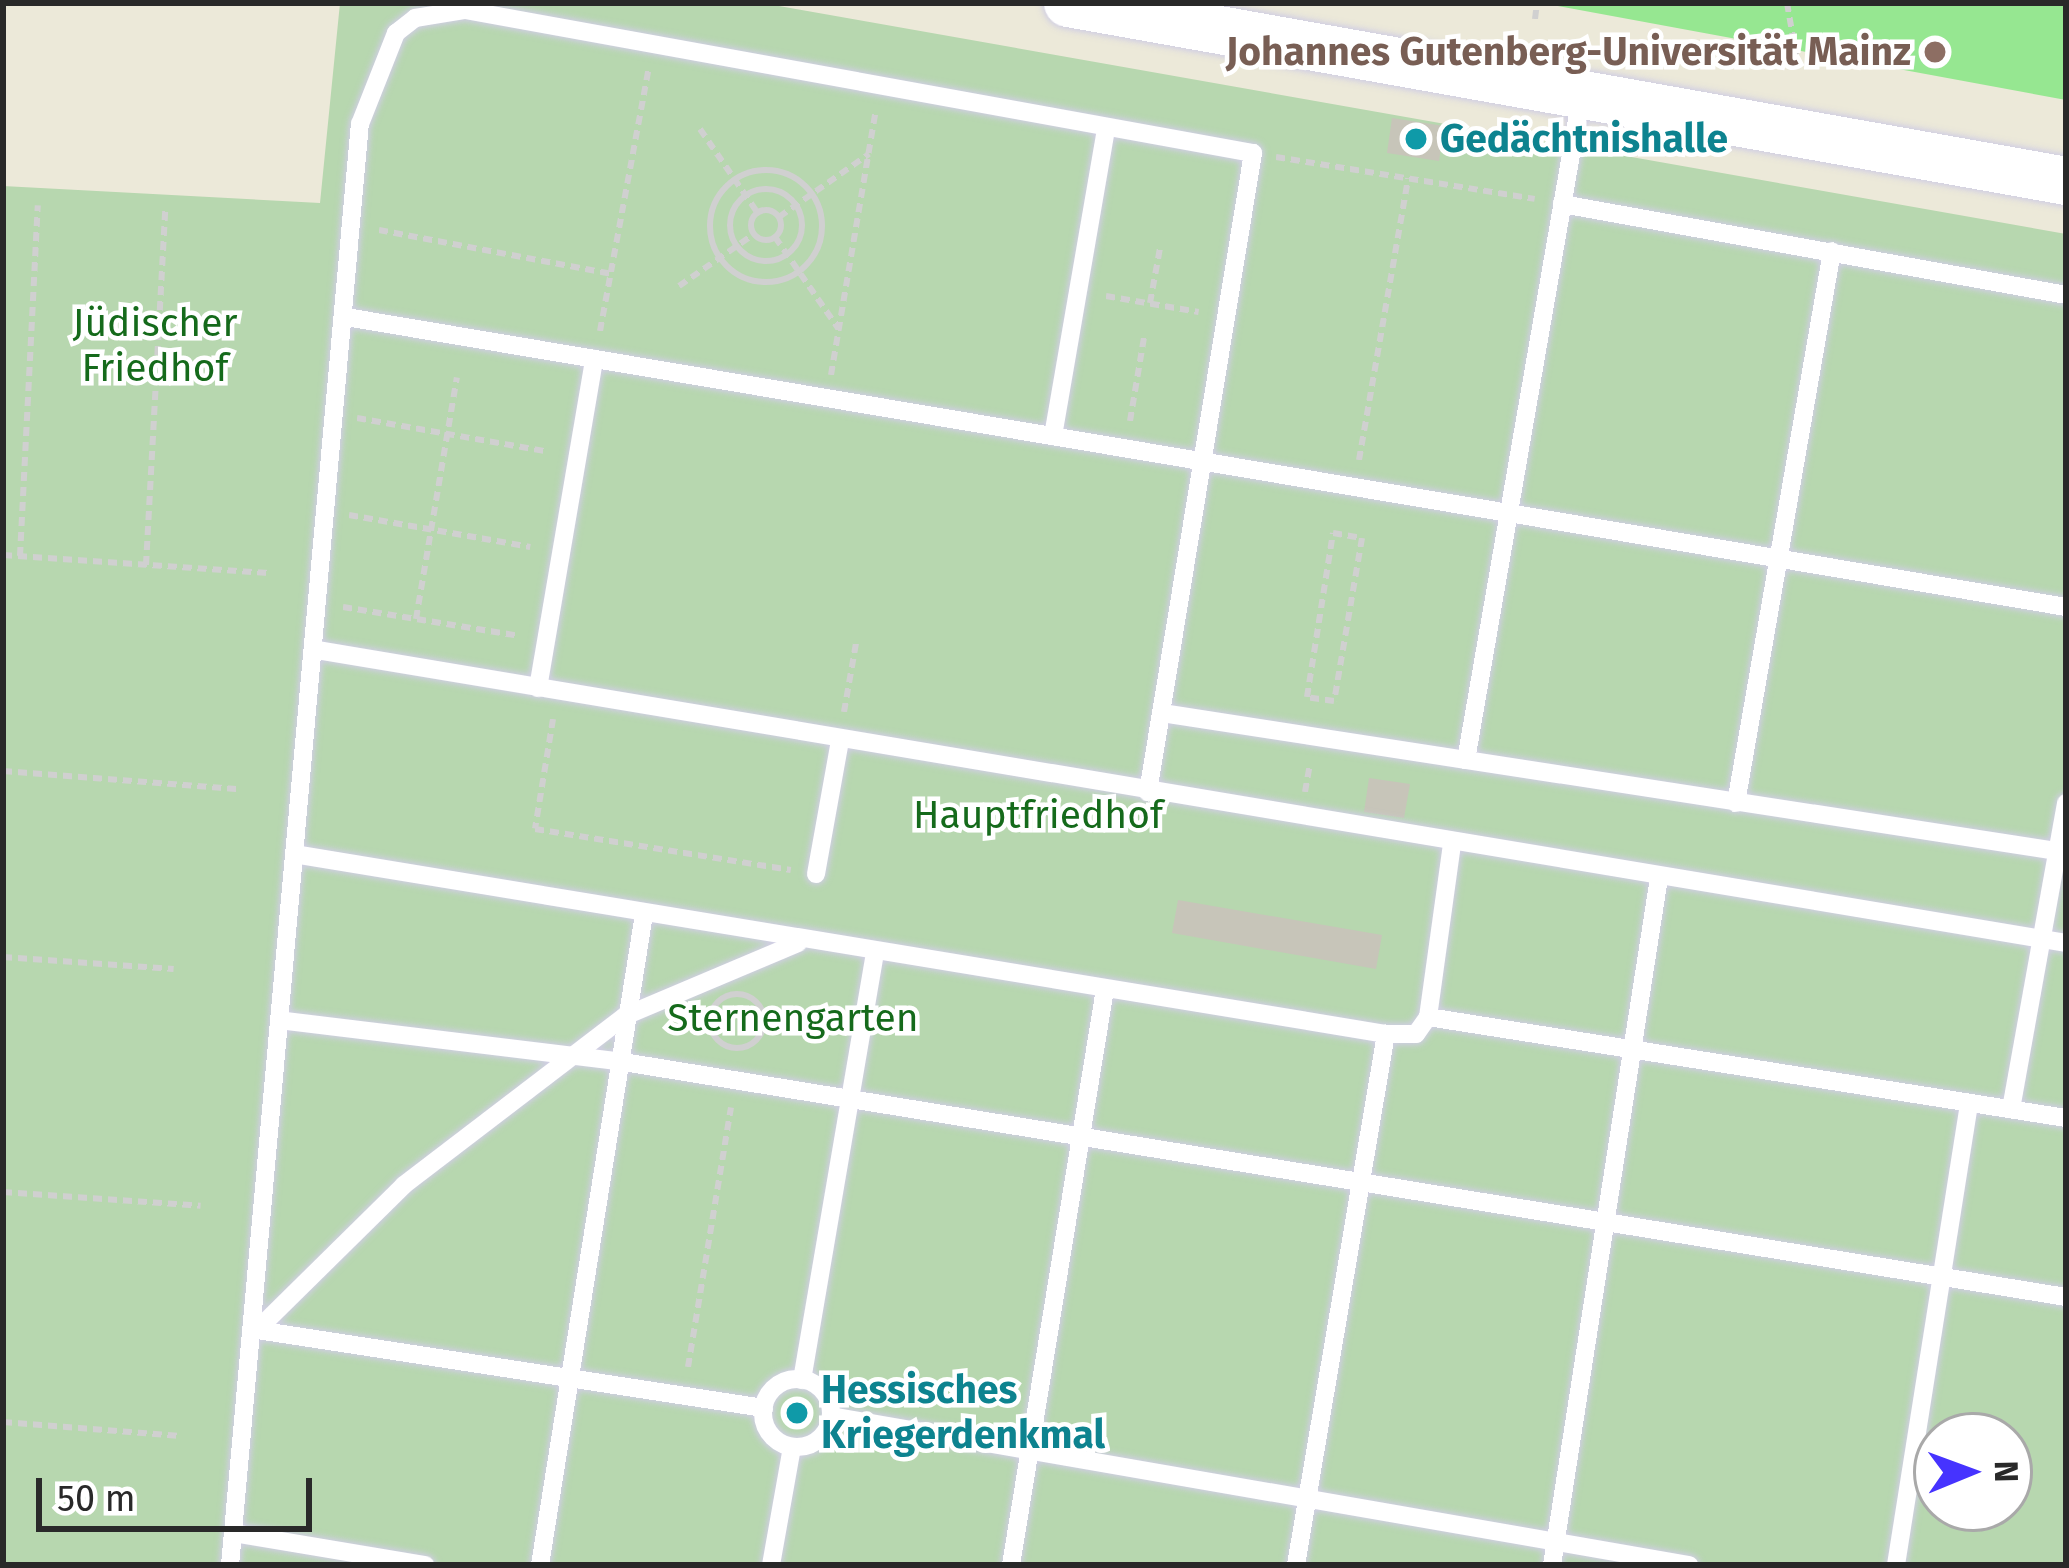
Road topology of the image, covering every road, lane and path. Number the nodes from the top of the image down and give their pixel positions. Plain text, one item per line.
1 (1068, 3) edge
2 (1537, 3) edge
3 (1787, 3) edge
4 (441, 8) edge
5 (1535, 20) dead end
6 (653, 46) junction
7 (1798, 66) dead end
8 (879, 89) junction
9 (1582, 95) junction
10 (1106, 128) junction
11 (700, 129) dead end
12 (869, 154) junction
13 (1287, 158) dead end
14 (1408, 178) junction
15 (734, 179) junction
16 (2066, 181) edge
17 (812, 193) junction
18 (746, 195) junction
19 (1538, 200) dead end
20 (1562, 204) junction
21 (38, 205) dead end
22 (796, 205) junction
23 (165, 210) dead end
24 (757, 212) junction
25 (779, 217) junction
26 (352, 225) junction
27 (754, 234) junction
28 (775, 237) junction
29 (736, 246) junction
30 (1160, 248) dead end
31 (1832, 251) junction
32 (787, 255) junction
33 (720, 258) junction
34 (799, 272) junction
35 (611, 274) junction
36 (679, 286) dead end
37 (1077, 290) junction
38 (2066, 295) edge
39 (1150, 304) junction
40 (346, 317) junction
41 (1227, 317) junction
42 (839, 329) junction
43 (1144, 337) dead end
44 (594, 359) junction
45 (458, 377) dead end
46 (827, 398) junction
47 (336, 414) junction
48 (448, 434) junction
49 (1053, 436) junction
50 (1125, 448) junction
51 (545, 451) dead end
52 (1201, 461) junction
53 (1354, 487) junction
54 (328, 512) junction
55 (1509, 513) junction
56 (431, 529) junction
57 (1346, 535) junction
58 (530, 547) dead end
59 (3, 555) edge
60 (20, 556) junction
61 (1778, 559) junction
62 (146, 565) junction
63 (268, 573) dead end
64 (322, 604) junction
65 (2066, 607) edge
66 (416, 619) junction
67 (523, 636) dead end
68 (856, 643) dead end
69 (317, 650) junction
70 (548, 690) junction
71 (1162, 713) junction
72 (844, 715) dead end
73 (840, 740) junction
74 (1466, 760) junction
75 (3, 771) edge
76 (239, 789) dead end
77 (1148, 792) junction
78 (1736, 803) junction
79 (2066, 803) edge
80 (1452, 844) junction
81 (2057, 851) junction
82 (300, 855) junction
83 (816, 874) joint
84 (1659, 878) junction
85 (644, 914) junction
86 (804, 940) junction
87 (2042, 940) junction
88 (2066, 943) edge
89 (875, 951) junction
90 (3, 958) edge
91 (174, 969) dead end
92 (1106, 989) junction
93 (625, 1016) junction
94 (801, 1016) dead end
95 (1428, 1017) junction
96 (763, 1019) junction
97 (286, 1021) junction
98 (1386, 1034) junction
99 (1631, 1051) junction
100 (572, 1055) junction
101 (617, 1061) junction
102 (735, 1081) junction
103 (848, 1100) junction
104 (1968, 1108) junction
105 (2012, 1109) junction
106 (2066, 1118) edge
107 (1081, 1139) junction
108 (1359, 1184) junction
109 (3, 1192) edge
110 (201, 1206) dead end
111 (1603, 1225) junction
112 (1941, 1276) junction
113 (2066, 1297) edge
114 (257, 1330) junction
115 (569, 1376) junction
116 (802, 1380) junction
117 (683, 1394) junction
118 (764, 1408) junction
119 (830, 1416) junction
120 (3, 1422) edge
121 (181, 1436) dead end
122 (792, 1447) junction
123 (1029, 1450) junction
124 (1308, 1499) junction
125 (234, 1533) junction
126 (1556, 1542) junction
127 (230, 1565) edge
128 (425, 1565) edge
129 (540, 1565) edge
130 (771, 1565) edge
131 (1011, 1565) edge
132 (1296, 1565) edge
133 (1552, 1565) edge
134 (1689, 1565) edge
135 (1896, 1565) edge

1 - 9 street
2 - 5 path
3 - 7 path
4 - 6 lane
4 - 26 lane
6 - 8 lane
6 - 35 path
8 - 10 lane
8 - 12 path
9 - 16 street
9 - 20 lane
10 - 37 lane
10 - 41 lane
11 - 15 path
12 - 17 path
12 - 42 path
13 - 14 path
14 - 19 path
14 - 53 path
15 - 17 path
15 - 18 path
15 - 33 path
17 - 22 path
17 - 34 path
18 - 22 path
18 - 24 path
18 - 29 path
20 - 31 lane
20 - 55 lane
21 - 60 path
22 - 25 path
22 - 32 path
23 - 62 path
24 - 25 path
24 - 27 path
25 - 28 path
26 - 35 path
26 - 40 lane
27 - 28 path
27 - 29 path
28 - 32 path
29 - 32 path
29 - 33 path
30 - 39 path
31 - 38 lane
31 - 61 lane
32 - 34 path
33 - 34 path
33 - 36 path
34 - 42 path
35 - 44 path
37 - 39 path
37 - 49 lane
39 - 41 path
40 - 44 lane
40 - 47 lane
41 - 52 lane
42 - 46 path
43 - 50 path
44 - 46 lane
44 - 70 lane
45 - 48 path
46 - 49 lane
47 - 48 path
47 - 54 lane
48 - 51 path
48 - 56 path
49 - 50 lane
50 - 52 lane
52 - 53 lane
52 - 71 lane
53 - 55 lane
53 - 57 path
54 - 56 path
54 - 64 lane
55 - 61 lane
55 - 74 lane
56 - 58 path
56 - 66 path
57 - 57 path
59 - 60 path
60 - 62 path
61 - 65 lane
61 - 78 lane
62 - 63 path
64 - 66 path
64 - 69 lane
66 - 67 path
68 - 72 path
69 - 70 lane
69 - 82 lane
70 - 73 lane
70 - 83 path
71 - 74 lane
71 - 77 lane
73 - 77 lane
73 - 83 lane
74 - 78 lane
75 - 76 path
77 - 80 lane
78 - 81 lane
79 - 81 lane
80 - 84 lane
80 - 95 lane
81 - 87 lane
82 - 85 lane
82 - 97 lane
84 - 87 lane
84 - 99 lane
85 - 86 lane
85 - 93 lane
86 - 89 lane
86 - 93 lane
87 - 88 lane
87 - 105 lane
89 - 92 lane
89 - 103 lane
90 - 91 path
92 - 98 lane
92 - 107 lane
93 - 100 lane
93 - 101 lane
94 - 96 path
95 - 98 lane
95 - 99 lane
96 - 96 path
97 - 100 lane
97 - 114 lane
98 - 108 lane
99 - 104 lane
99 - 111 lane
100 - 101 lane
100 - 114 lane
101 - 102 lane
101 - 115 lane
102 - 103 lane
102 - 117 path
103 - 107 lane
103 - 116 lane
104 - 105 lane
104 - 112 lane
105 - 106 lane
107 - 108 lane
107 - 123 lane
108 - 111 lane
108 - 124 lane
109 - 110 path
111 - 112 lane
111 - 126 lane
112 - 113 lane
112 - 135 lane
114 - 115 lane
114 - 125 lane
115 - 117 lane
115 - 129 lane
116 - 118 lane
116 - 119 lane
117 - 118 lane
118 - 122 lane
119 - 122 lane
119 - 123 lane
120 - 121 path
122 - 130 lane
123 - 124 lane
123 - 131 lane
124 - 126 lane
124 - 132 lane
125 - 127 lane
125 - 128 lane
126 - 133 lane
126 - 134 lane

